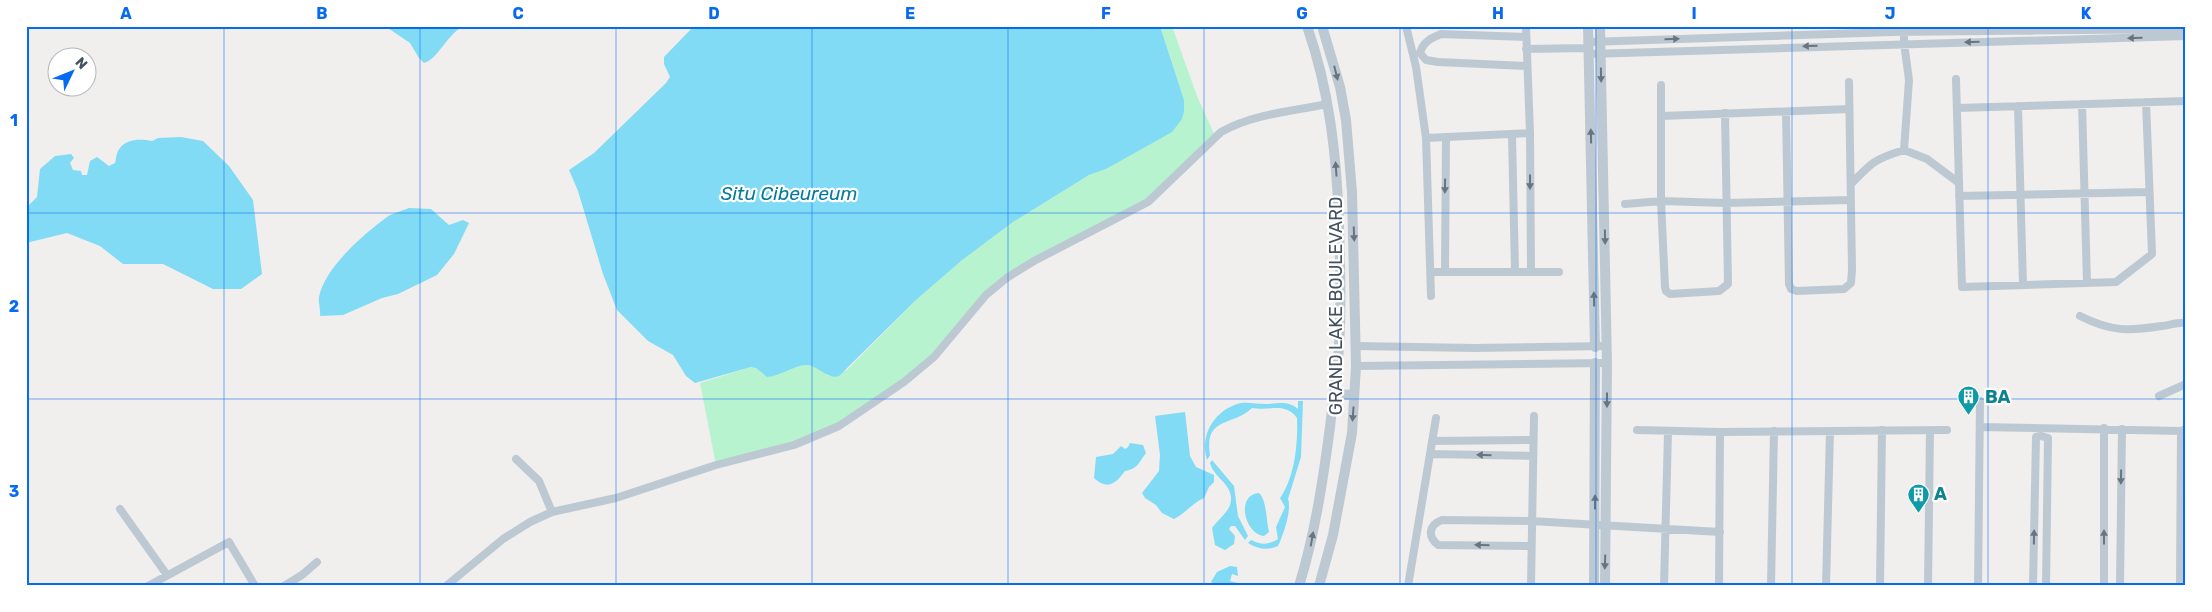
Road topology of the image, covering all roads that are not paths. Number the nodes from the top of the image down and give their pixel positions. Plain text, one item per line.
1 (1308, 26) edge
2 (1322, 26) edge
3 (1406, 26) edge
4 (1526, 26) edge
5 (1588, 26) edge
6 (1600, 26) edge
7 (1893, 29) edge
8 (1904, 29) edge
9 (2186, 29) edge
10 (2186, 36) edge
11 (1526, 37) junction
12 (1643, 40) junction
13 (1600, 41) junction
14 (1893, 44) junction
15 (1904, 44) junction
16 (1589, 48) junction
17 (1526, 49) junction
18 (1643, 51) junction
19 (1601, 53) junction
20 (1526, 66) junction
21 (1956, 79) dead end
22 (1849, 82) dead end
23 (1661, 85) dead end
24 (2186, 101) edge
25 (2146, 102) junction
26 (1328, 104) junction
27 (2082, 104) junction
28 (2018, 106) junction
29 (1957, 108) junction
30 (1849, 109) junction
31 (1786, 112) junction
32 (1725, 114) junction
33 (1662, 116) junction
34 (1530, 133) junction
35 (1512, 134) junction
36 (1446, 137) junction
37 (1426, 138) junction
38 (1904, 150) junction
39 (1959, 183) junction
40 (1851, 184) junction
41 (2150, 192) junction
42 (2084, 193) junction
43 (2020, 195) junction
44 (1959, 196) junction
45 (1788, 200) junction
46 (1850, 200) junction
47 (1661, 201) junction
48 (1726, 203) junction
49 (1625, 204) dead end
50 (1515, 271) junction
51 (1531, 271) junction
52 (1430, 272) junction
53 (1445, 272) junction
54 (1559, 272) dead end
55 (2087, 283) junction
56 (2023, 284) junction
57 (1431, 296) dead end
58 (2080, 316) dead end
59 (1356, 323) junction
60 (2186, 323) edge
61 (1340, 324) junction
62 (1356, 346) junction
63 (1607, 346) junction
64 (1595, 348) junction
65 (1595, 363) junction
66 (1607, 363) junction
67 (1356, 366) junction
68 (2186, 384) edge
69 (1334, 394) junction
70 (1354, 395) junction
71 (2159, 396) dead end
72 (1980, 401) dead end
73 (1534, 416) dead end
74 (1436, 418) dead end
75 (1980, 428) junction
76 (2104, 428) junction
77 (2122, 429) junction
78 (1637, 430) dead end
79 (1882, 430) junction
80 (1930, 430) junction
81 (1947, 430) dead end
82 (2183, 430) edge
83 (1774, 431) junction
84 (1830, 431) junction
85 (1668, 432) junction
86 (1720, 432) junction
87 (1533, 440) junction
88 (1432, 441) junction
89 (1431, 454) junction
90 (1533, 456) junction
91 (516, 459) dead end
92 (120, 509) dead end
93 (552, 512) junction
94 (1531, 521) junction
95 (1596, 524) junction
96 (1606, 526) junction
97 (1664, 529) junction
98 (1720, 532) junction
99 (1531, 546) junction
100 (317, 562) dead end
101 (167, 575) junction
102 (148, 586) edge
103 (255, 586) edge
104 (284, 586) edge
105 (446, 586) edge
106 (1299, 586) edge
107 (1319, 586) edge
108 (1408, 586) edge
109 (1531, 586) edge
110 (1594, 586) edge
111 (1605, 586) edge
112 (1664, 586) edge
113 (1719, 586) edge
114 (1771, 586) edge
115 (1826, 586) edge
116 (1880, 586) edge
117 (1928, 586) edge
118 (1978, 586) edge
119 (2034, 586) edge
120 (2046, 586) edge
121 (2104, 586) edge
122 (2120, 586) edge
123 (2180, 586) edge

1 - 26 street, GRAND LAKE BOULEVARD
2 -> 59 street, GRAND LAKE BOULEVARD
3 - 37 street
4 - 11 street
5 - 16 street
6 - 13 street
7 - 8 street
12 -> 7 street
7 - 14 street
8 - 9 street
8 - 15 street
10 -> 15 street
11 - 17 street
11 - 20 street
12 - 13 street
12 - 18 street
13 - 16 street
13 - 19 street
14 - 15 street
14 -> 18 street
15 - 38 street
16 - 17 street
16 - 19 street
64 -> 16 street
17 - 20 street
18 - 19 street
19 -> 63 street
20 - 34 street
21 - 29 street
22 - 30 street
23 - 33 street
24 - 25 street
25 - 27 street
25 - 41 street
61 -> 26 street, GRAND LAKE BOULEVARD
26 - 93 street
27 - 28 street
27 - 42 street
28 - 29 street
28 - 43 street
29 - 39 street
30 - 31 street
30 - 40 street
31 - 32 street
31 - 45 street
32 - 33 street
32 - 48 street
33 - 47 street
34 - 35 street
34 -> 51 street
35 - 36 street
35 - 50 street
36 - 37 street
36 -> 53 street
37 - 52 street
38 - 39 street
38 - 40 street
39 - 44 street
40 - 46 street
41 - 42 street
41 - 55 street
42 - 43 street
42 - 55 street
43 - 44 street
43 - 56 street
44 - 56 street
45 - 46 street
45 - 46 street
45 - 48 street
47 - 48 street
47 - 48 street
47 - 49 street
50 - 51 street
50 - 53 street
51 - 54 street
52 - 53 street
52 - 57 street
55 - 56 street
58 - 60 street
59 - 61 street
59 - 62 street, GRAND LAKE BOULEVARD
61 - 69 street, GRAND LAKE BOULEVARD
62 - 64 street
62 - 67 street, GRAND LAKE BOULEVARD
63 - 64 street
63 - 66 street
64 - 65 street
65 - 66 street
65 - 67 street
95 -> 65 street
66 -> 96 street
67 - 70 street, GRAND LAKE BOULEVARD
68 - 71 street
69 - 70 street
106 -> 69 street, GRAND LAKE BOULEVARD
70 -> 107 street, GRAND LAKE BOULEVARD
72 - 75 street
73 - 87 street
74 - 88 street
75 - 76 street
75 - 118 street
76 - 77 street
121 -> 76 street
77 - 82 street
77 -> 122 street
78 - 85 street
79 - 80 street
79 - 84 street
79 - 116 street
80 - 81 street
80 - 117 street
82 - 123 street
83 - 84 street
83 - 86 street
83 - 114 street
84 - 115 street
85 - 86 street
85 - 97 street
86 - 98 street
87 - 88 street
87 - 90 street
88 - 89 street
90 -> 89 street
89 - 108 street
90 - 94 street
91 - 93 street
92 - 101 street
93 - 105 street
94 - 95 street
94 - 99 street
99 -> 94 street
95 - 96 street
95 - 110 street
96 - 97 street
96 -> 111 street
97 - 98 street
97 - 112 street
98 - 113 street
99 - 109 street
100 - 104 street
101 - 102 street
101 - 103 street
119 -> 120 street

